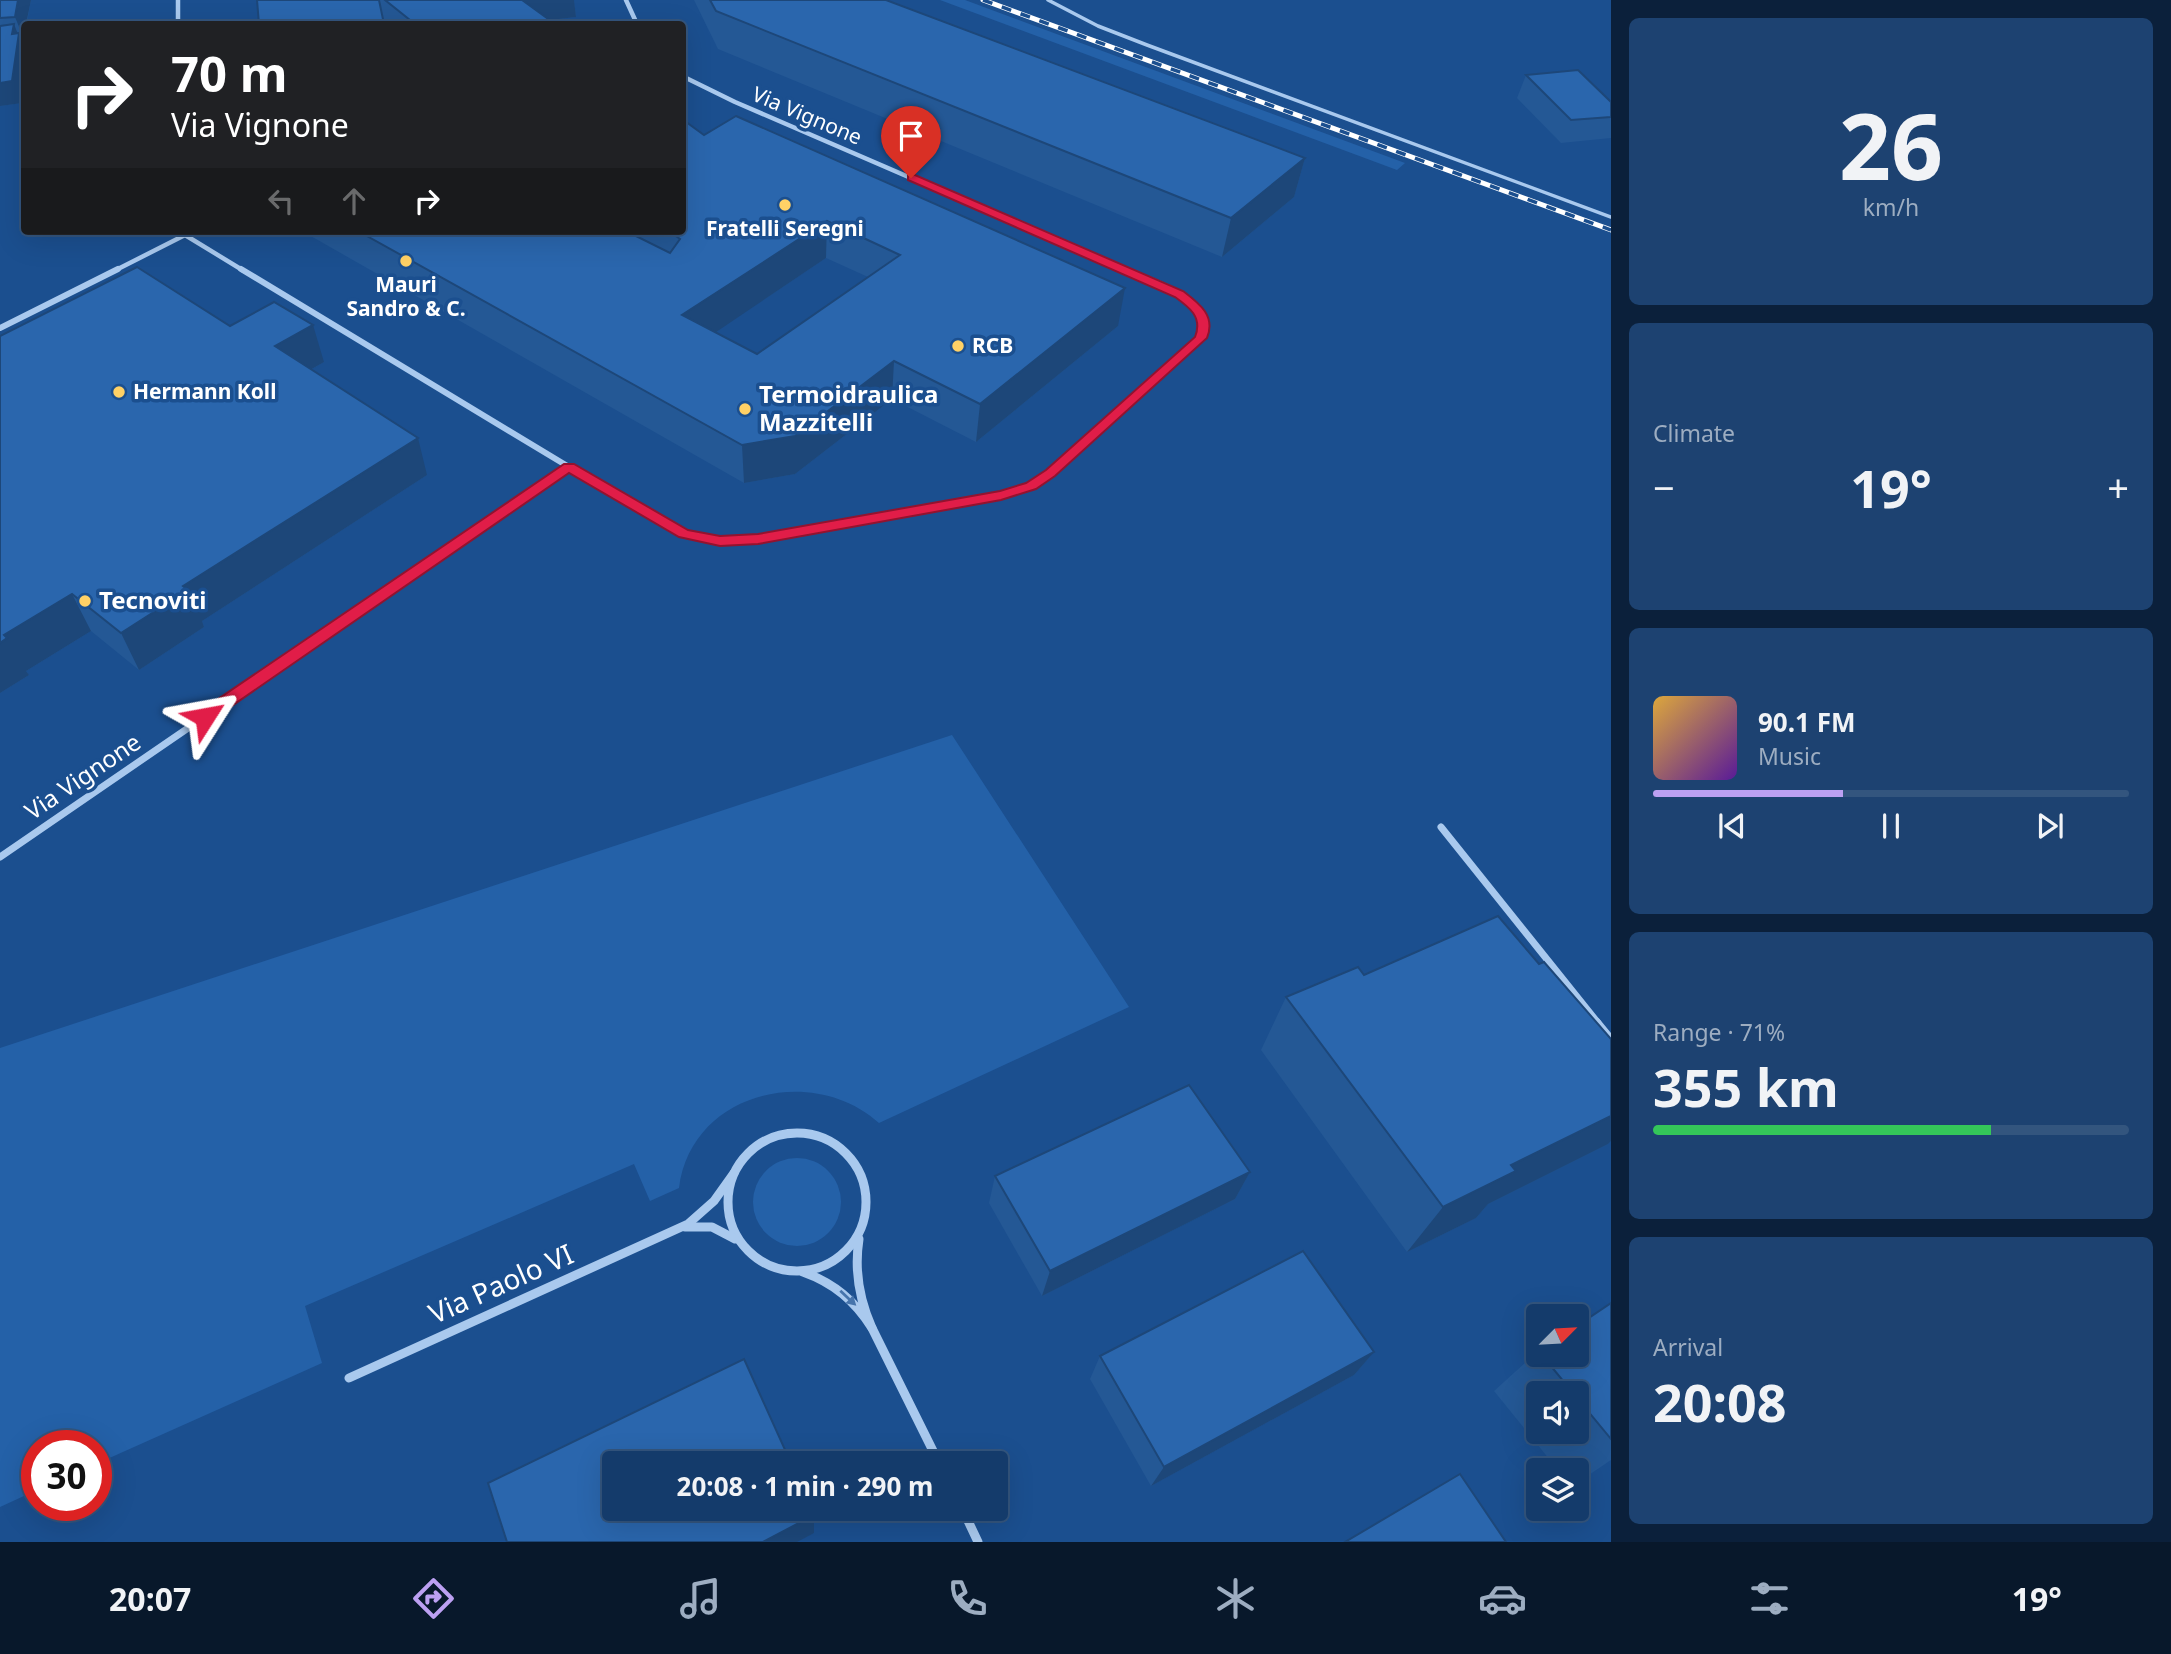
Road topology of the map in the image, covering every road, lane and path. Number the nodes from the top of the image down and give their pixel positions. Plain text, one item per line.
1 (178, 0) edge
2 (626, 0) edge
3 (1048, 0) edge
4 (178, 21) edge
5 (636, 21) edge
6 (686, 78) edge
7 (1611, 217) edge
8 (179, 235) edge
9 (186, 235) edge
10 (0, 328) edge
11 (569, 467) junction
12 (1441, 827) dead end
13 (0, 857) edge
14 (1611, 1040) edge
15 (734, 1173) junction
16 (863, 1228) junction
17 (671, 1232) junction
18 (746, 1248) junction
19 (788, 1269) junction
20 (872, 1328) junction
21 (349, 1378) dead end
22 (933, 1451) edge
23 (968, 1521) edge
24 (978, 1542) edge

1 - 4 street
2 - 5 street
3 - 7 lane
6 - 11 street, Via Vignone
8 - 10 street, Via Vignone
9 - 11 street, Via Vignone
11 - 13 street, Via Vignone
12 - 14 street
15 - 16 street, Via Paolo VI
15 - 17 street, Via Paolo VI
15 - 18 street
16 - 19 street, Via Paolo VI
16 - 20 street, Via Paolo VI
17 - 18 street, Via Paolo VI
17 - 21 street, Via Paolo VI
18 - 19 street, Via Paolo VI
19 -> 20 street, Via Paolo VI
20 - 22 street, Via Paolo VI
23 - 24 street

